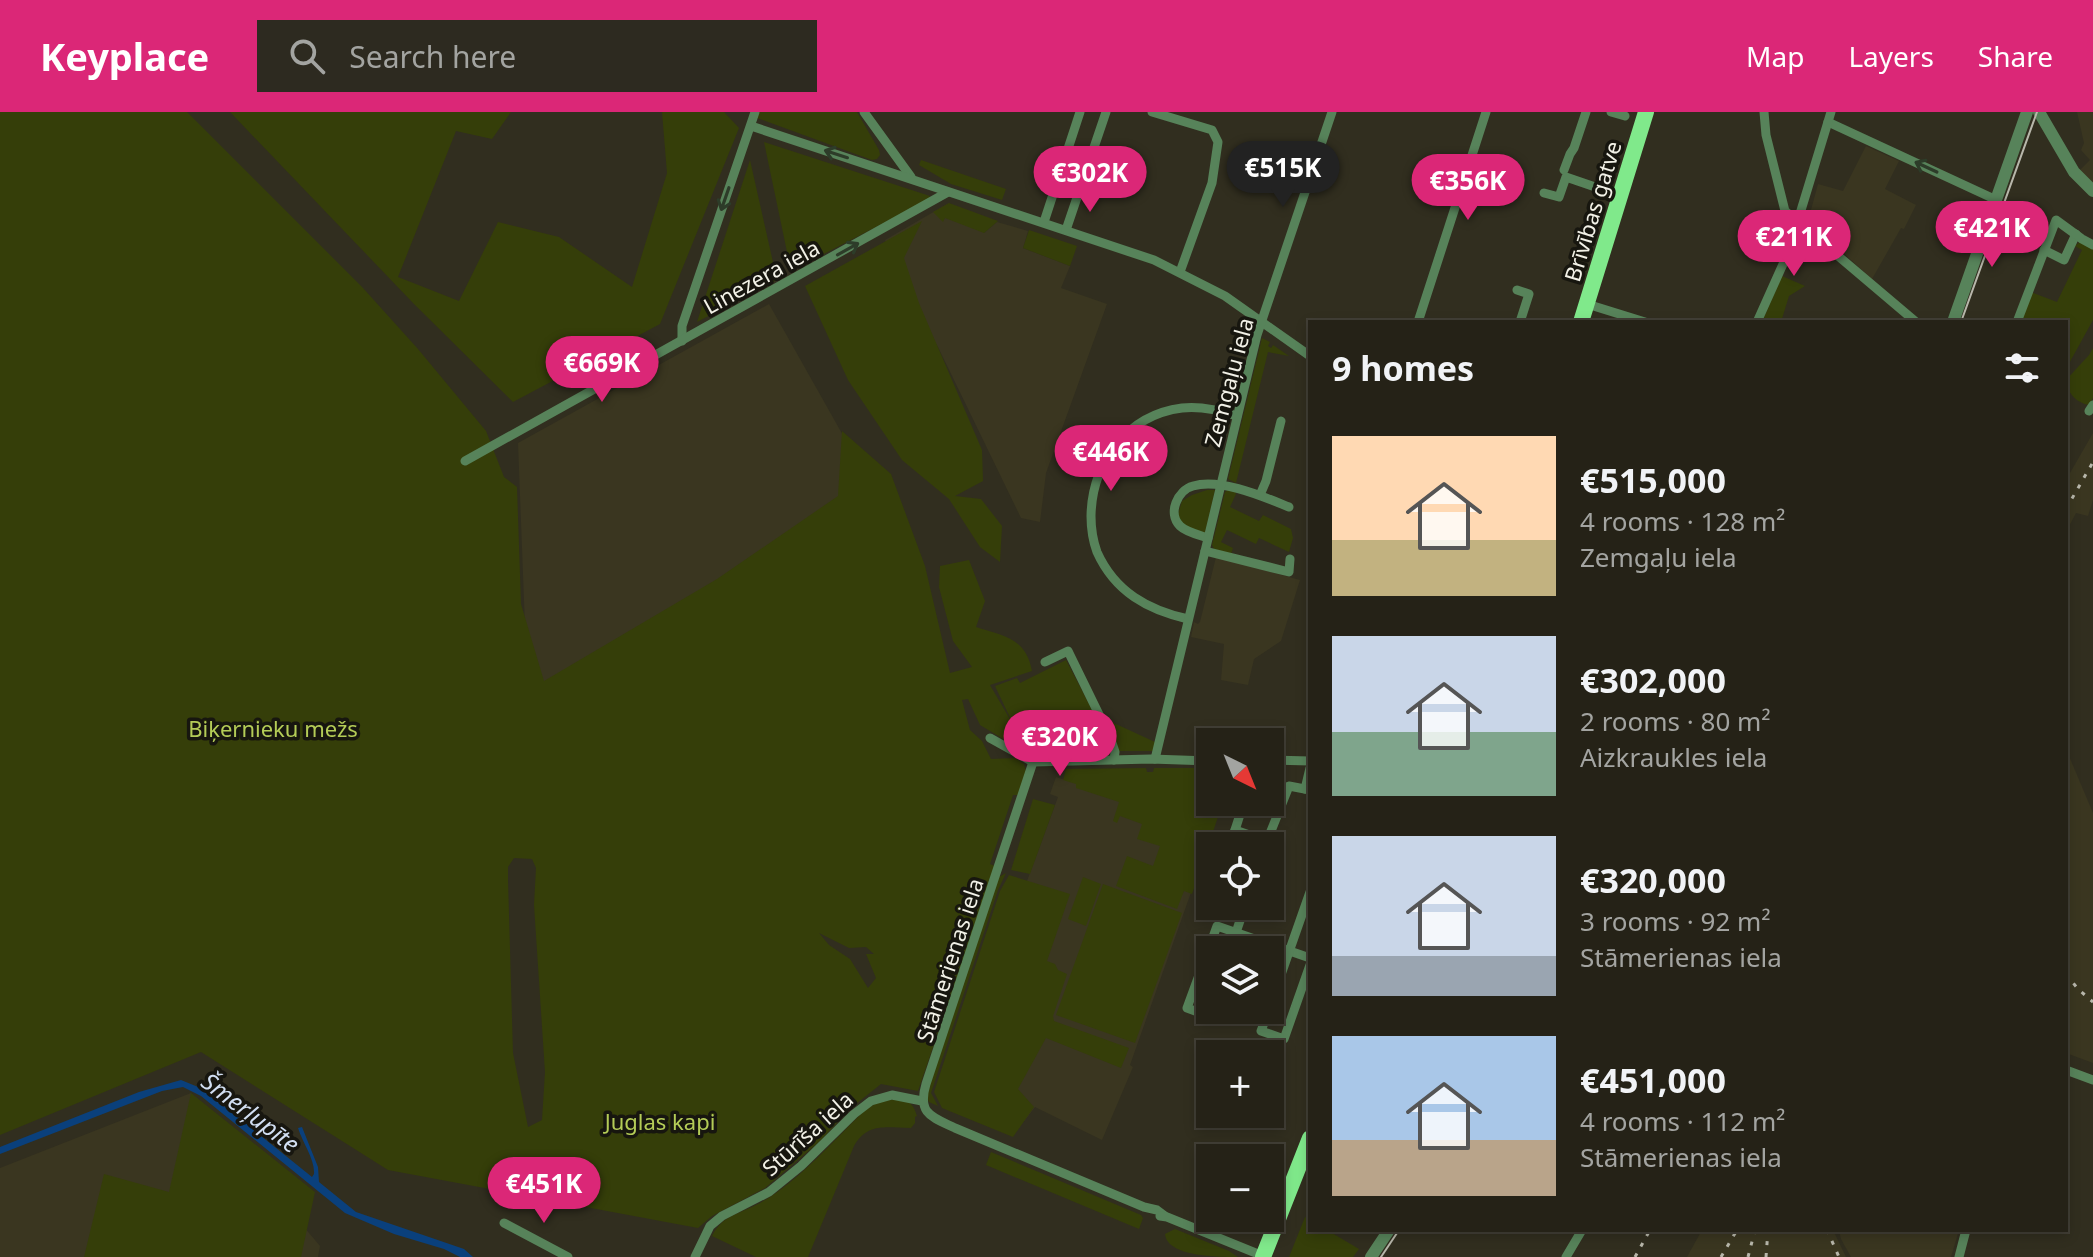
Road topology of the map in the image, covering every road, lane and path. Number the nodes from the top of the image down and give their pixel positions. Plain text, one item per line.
1 (864, 112) edge
2 (1080, 112) edge
3 (1106, 112) edge
4 (1152, 112) edge
5 (1332, 112) edge
6 (1486, 112) edge
7 (1586, 112) edge
8 (1611, 112) edge
9 (1646, 112) edge
10 (1764, 112) edge
11 (2027, 112) edge
12 (2039, 112) edge
13 (1625, 116) dead end
14 (751, 117) edge
15 (1829, 117) edge
16 (1564, 170) dead end
17 (911, 177) junction
18 (1601, 189) dead end
19 (2093, 191) edge
20 (948, 192) junction
21 (1544, 193) dead end
22 (1996, 202) junction
23 (1044, 222) junction
24 (1797, 223) junction
25 (1066, 230) junction
26 (2076, 234) junction
27 (2093, 245) edge
28 (2044, 250) junction
29 (1180, 272) junction
30 (1517, 290) dead end
31 (1587, 304) junction
32 (1419, 320) edge
33 (1521, 320) edge
34 (1582, 320) edge
35 (1639, 320) edge
36 (1758, 320) edge
37 (1914, 320) edge
38 (1954, 320) edge
39 (2018, 320) edge
40 (1262, 322) junction
41 (682, 341) junction
42 (1308, 355) edge
43 (1237, 416) junction
44 (1281, 421) dead end
45 (465, 461) dead end
46 (1220, 485) junction
47 (1260, 495) junction
48 (1289, 507) dead end
49 (1208, 538) junction
50 (1205, 551) junction
51 (1290, 559) dead end
52 (1188, 619) junction
53 (1045, 662) dead end
54 (990, 738) dead end
55 (1155, 759) junction
56 (1114, 760) junction
57 (1196, 760) edge
58 (1284, 760) edge
59 (1308, 761) edge
60 (1033, 762) junction
61 (1307, 790) edge
62 (1240, 816) edge
63 (1235, 830) joint
64 (1240, 832) edge
65 (1270, 832) edge
66 (1308, 898) edge
67 (1240, 920) edge
68 (1236, 933) junction
69 (1213, 936) edge
70 (1235, 936) edge
71 (1290, 951) junction
72 (1308, 957) edge
73 (1284, 967) edge
74 (1308, 971) edge
75 (1196, 983) edge
76 (1196, 1011) edge
77 (1263, 1024) edge
78 (2068, 1071) edge
79 (2093, 1080) edge
80 (922, 1101) junction
81 (1308, 1143) edge
82 (504, 1223) dead end
83 (1388, 1232) edge
84 (1581, 1232) edge
85 (1965, 1232) edge
86 (568, 1257) edge
87 (695, 1257) edge
88 (1263, 1257) edge
89 (1371, 1257) edge
90 (1566, 1257) edge
91 (1959, 1257) edge

1 - 17 street
2 - 23 street
3 - 25 street
4 - 29 street
5 - 40 street, Zemgaļu iela
6 - 32 street
7 - 16 street
8 - 13 street
9 - 31 highway, Brīvības gatve
10 - 24 street
11 - 22 street
12 - 19 street
17 -> 14 street
14 -> 41 street
22 -> 15 street
15 - 24 street
17 - 20 street
18 - 21 street
20 - 23 street
41 -> 20 street, Linezera iela
22 - 38 street
23 - 25 street
24 - 36 street
24 - 37 street
25 - 29 street
26 - 27 street
26 - 28 street
26 - 28 street
28 - 39 street
29 - 40 street
30 - 33 street
31 - 34 highway, Brīvības gatve
31 - 35 street
40 - 42 street
40 - 43 street, Zemgaļu iela
41 - 45 street, Linezera iela
43 - 46 street, Zemgaļu iela
43 - 52 street
44 - 47 street
46 - 47 street
46 - 49 street, Zemgaļu iela
46 - 49 street
47 - 48 street
49 - 50 street, Zemgaļu iela
50 - 51 street
50 - 52 street, Zemgaļu iela
52 - 55 street, Zemgaļu iela
53 - 56 street
54 - 60 street
55 - 56 street
55 - 57 street
56 - 60 street
58 - 59 street
60 - 80 street, Stāmerienas iela
61 - 65 street
62 - 63 street
63 - 64 street
66 - 71 street
67 - 68 street
68 - 69 street
68 - 70 street
68 - 71 street
71 - 72 street
71 - 73 street
74 - 77 street
75 - 76 street
78 - 79 street
80 - 87 street, Stūrīša iela
80 - 88 street
81 - 88 highway
82 - 86 street
83 - 89 street
84 - 90 street
85 - 91 street

